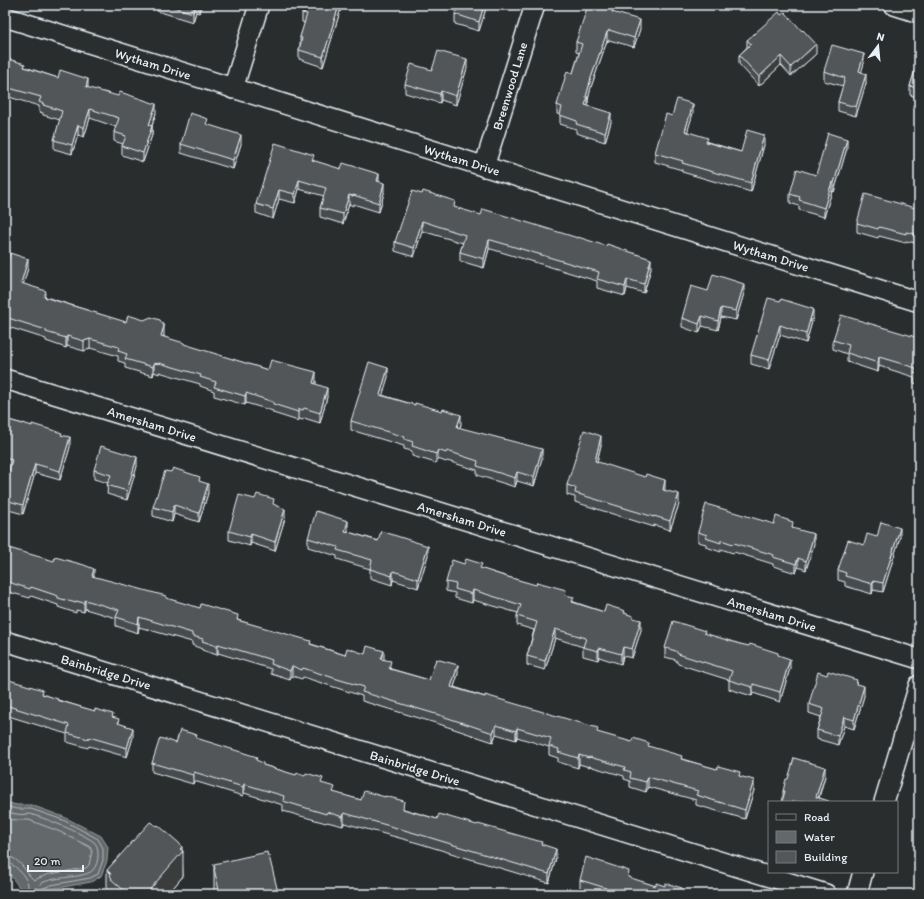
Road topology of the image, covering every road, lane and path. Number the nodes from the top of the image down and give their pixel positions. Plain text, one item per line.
1 (259, 5) edge
2 (535, 5) edge
3 (894, 5) edge
4 (919, 13) edge
5 (5, 17) edge
6 (232, 89) junction
7 (484, 167) junction
8 (919, 302) edge
9 (5, 379) edge
10 (5, 641) edge
11 (919, 659) edge
12 (919, 685) edge
13 (884, 801) edge
14 (864, 873) edge
15 (826, 894) edge
16 (857, 894) edge

1 - 6 street
2 - 7 street, Breenwood Lane
3 - 4 street
5 - 6 street, Wytham Drive
6 - 7 street, Wytham Drive
7 - 8 street, Wytham Drive
9 - 11 street, Amersham Drive
10 - 15 street, Bainbridge Drive
12 - 13 street
14 - 16 street

